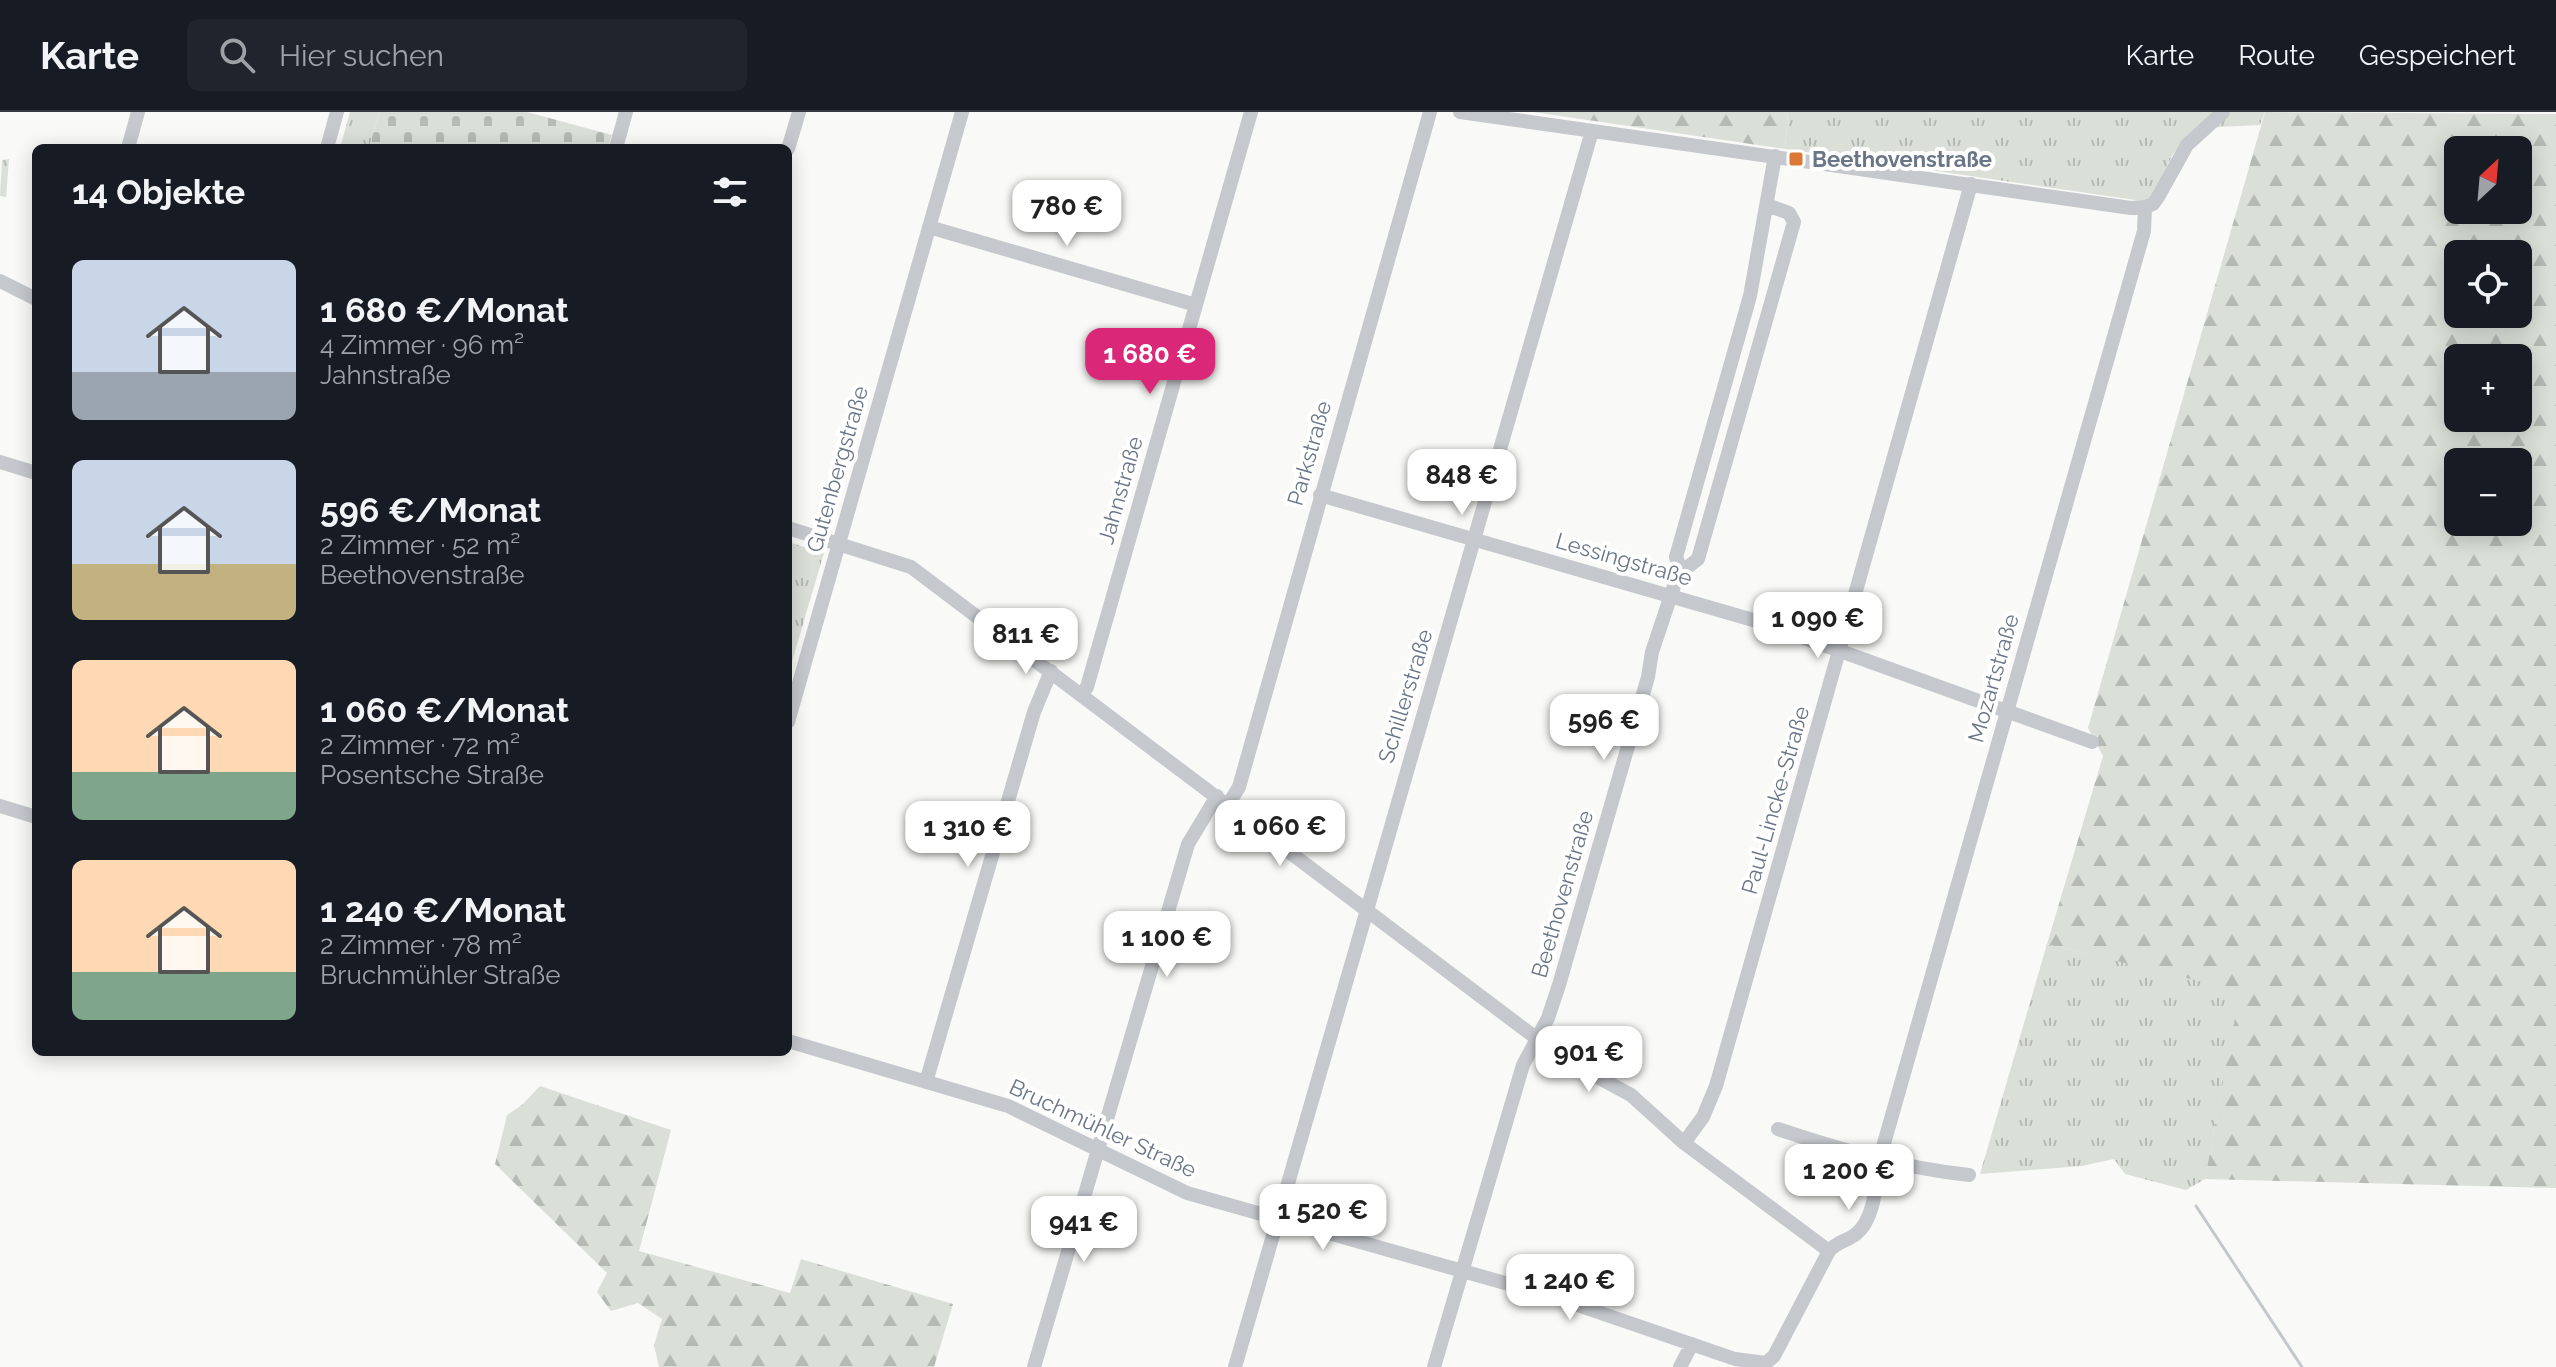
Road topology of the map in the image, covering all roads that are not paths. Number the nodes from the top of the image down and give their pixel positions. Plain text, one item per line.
1 (138, 112) edge
2 (337, 112) edge
3 (626, 112) edge
4 (799, 112) edge
5 (962, 112) edge
6 (1251, 112) edge
7 (1430, 112) edge
8 (1460, 112) edge
9 (2223, 112) edge
10 (1592, 131) junction
11 (129, 144) edge
12 (328, 144) edge
13 (617, 144) edge
14 (789, 144) edge
15 (1775, 156) junction
16 (1971, 184) junction
17 (1767, 205) junction
18 (2145, 207) junction
19 (929, 227) junction
20 (0, 281) edge
21 (32, 297) edge
22 (1196, 305) junction
23 (0, 462) edge
24 (32, 472) edge
25 (1320, 495) junction
26 (792, 529) edge
27 (1475, 539) junction
28 (839, 544) junction
29 (1680, 568) junction
30 (1670, 596) junction
31 (1840, 651) junction
32 (1051, 671) junction
33 (1081, 695) junction
34 (792, 697) edge
35 (2006, 712) junction
36 (2092, 742) dead end
37 (1223, 800) junction
38 (0, 806) edge
39 (32, 816) edge
40 (1366, 909) junction
41 (1536, 1038) junction
42 (792, 1042) edge
43 (926, 1082) junction
44 (1778, 1129) dead end
45 (1684, 1143) junction
46 (1097, 1151) junction
47 (1879, 1161) junction
48 (1969, 1175) dead end
49 (1279, 1220) junction
50 (1829, 1251) junction
51 (1462, 1273) junction
52 (1692, 1344) junction
53 (1034, 1367) edge
54 (1235, 1367) edge
55 (1434, 1367) edge
56 (1680, 1367) edge

1 - 11 street
2 - 12 street
3 - 13 street
4 - 14 street
5 - 19 street, Gutenbergstraße
6 - 22 street, Jahnstraße
7 - 25 street, Parkstraße
8 - 10 street
9 - 18 street
10 - 15 street
10 - 27 street, Schillerstraße
15 - 16 street
15 - 17 street, Beethovenstraße
16 - 18 street
16 - 31 street, Paul-Lincke-Straße
17 - 29 street, Beethovenstraße
17 - 29 street, Beethovenstraße
18 - 35 street, Mozartstraße
19 - 22 street
19 - 28 street, Gutenbergstraße
20 - 21 street
22 - 33 street, Jahnstraße
23 - 24 street
25 - 27 street, Lessingstraße
25 - 37 street, Parkstraße
26 - 28 street
27 - 30 street, Lessingstraße
27 - 40 street, Schillerstraße
28 - 32 street
28 - 34 street, Gutenbergstraße
29 - 30 street, Beethovenstraße
30 - 31 street, Lessingstraße
30 - 41 street, Beethovenstraße
31 - 35 street, Lessingstraße
31 - 45 street, Paul-Lincke-Straße
32 - 33 street
32 - 43 street
33 - 37 street
35 - 36 street, Lessingstraße
35 - 47 street, Mozartstraße
37 - 40 street
37 - 46 street, Parkstraße
38 - 39 street
40 - 41 street
40 - 49 street, Schillerstraße
41 - 45 street
41 - 51 street, Beethovenstraße
42 - 43 street, Bruchmühler Straße
43 - 46 street, Bruchmühler Straße
44 - 47 street
45 - 50 street
46 - 49 street, Bruchmühler Straße
46 - 53 street, Parkstraße
47 - 48 street
47 - 50 street, Bruchmühler Straße
49 - 51 street, Bruchmühler Straße
49 - 54 street, Schillerstraße
50 - 52 street, Bruchmühler Straße
51 - 52 street, Bruchmühler Straße
51 - 55 street, Beethovenstraße
52 - 56 street

